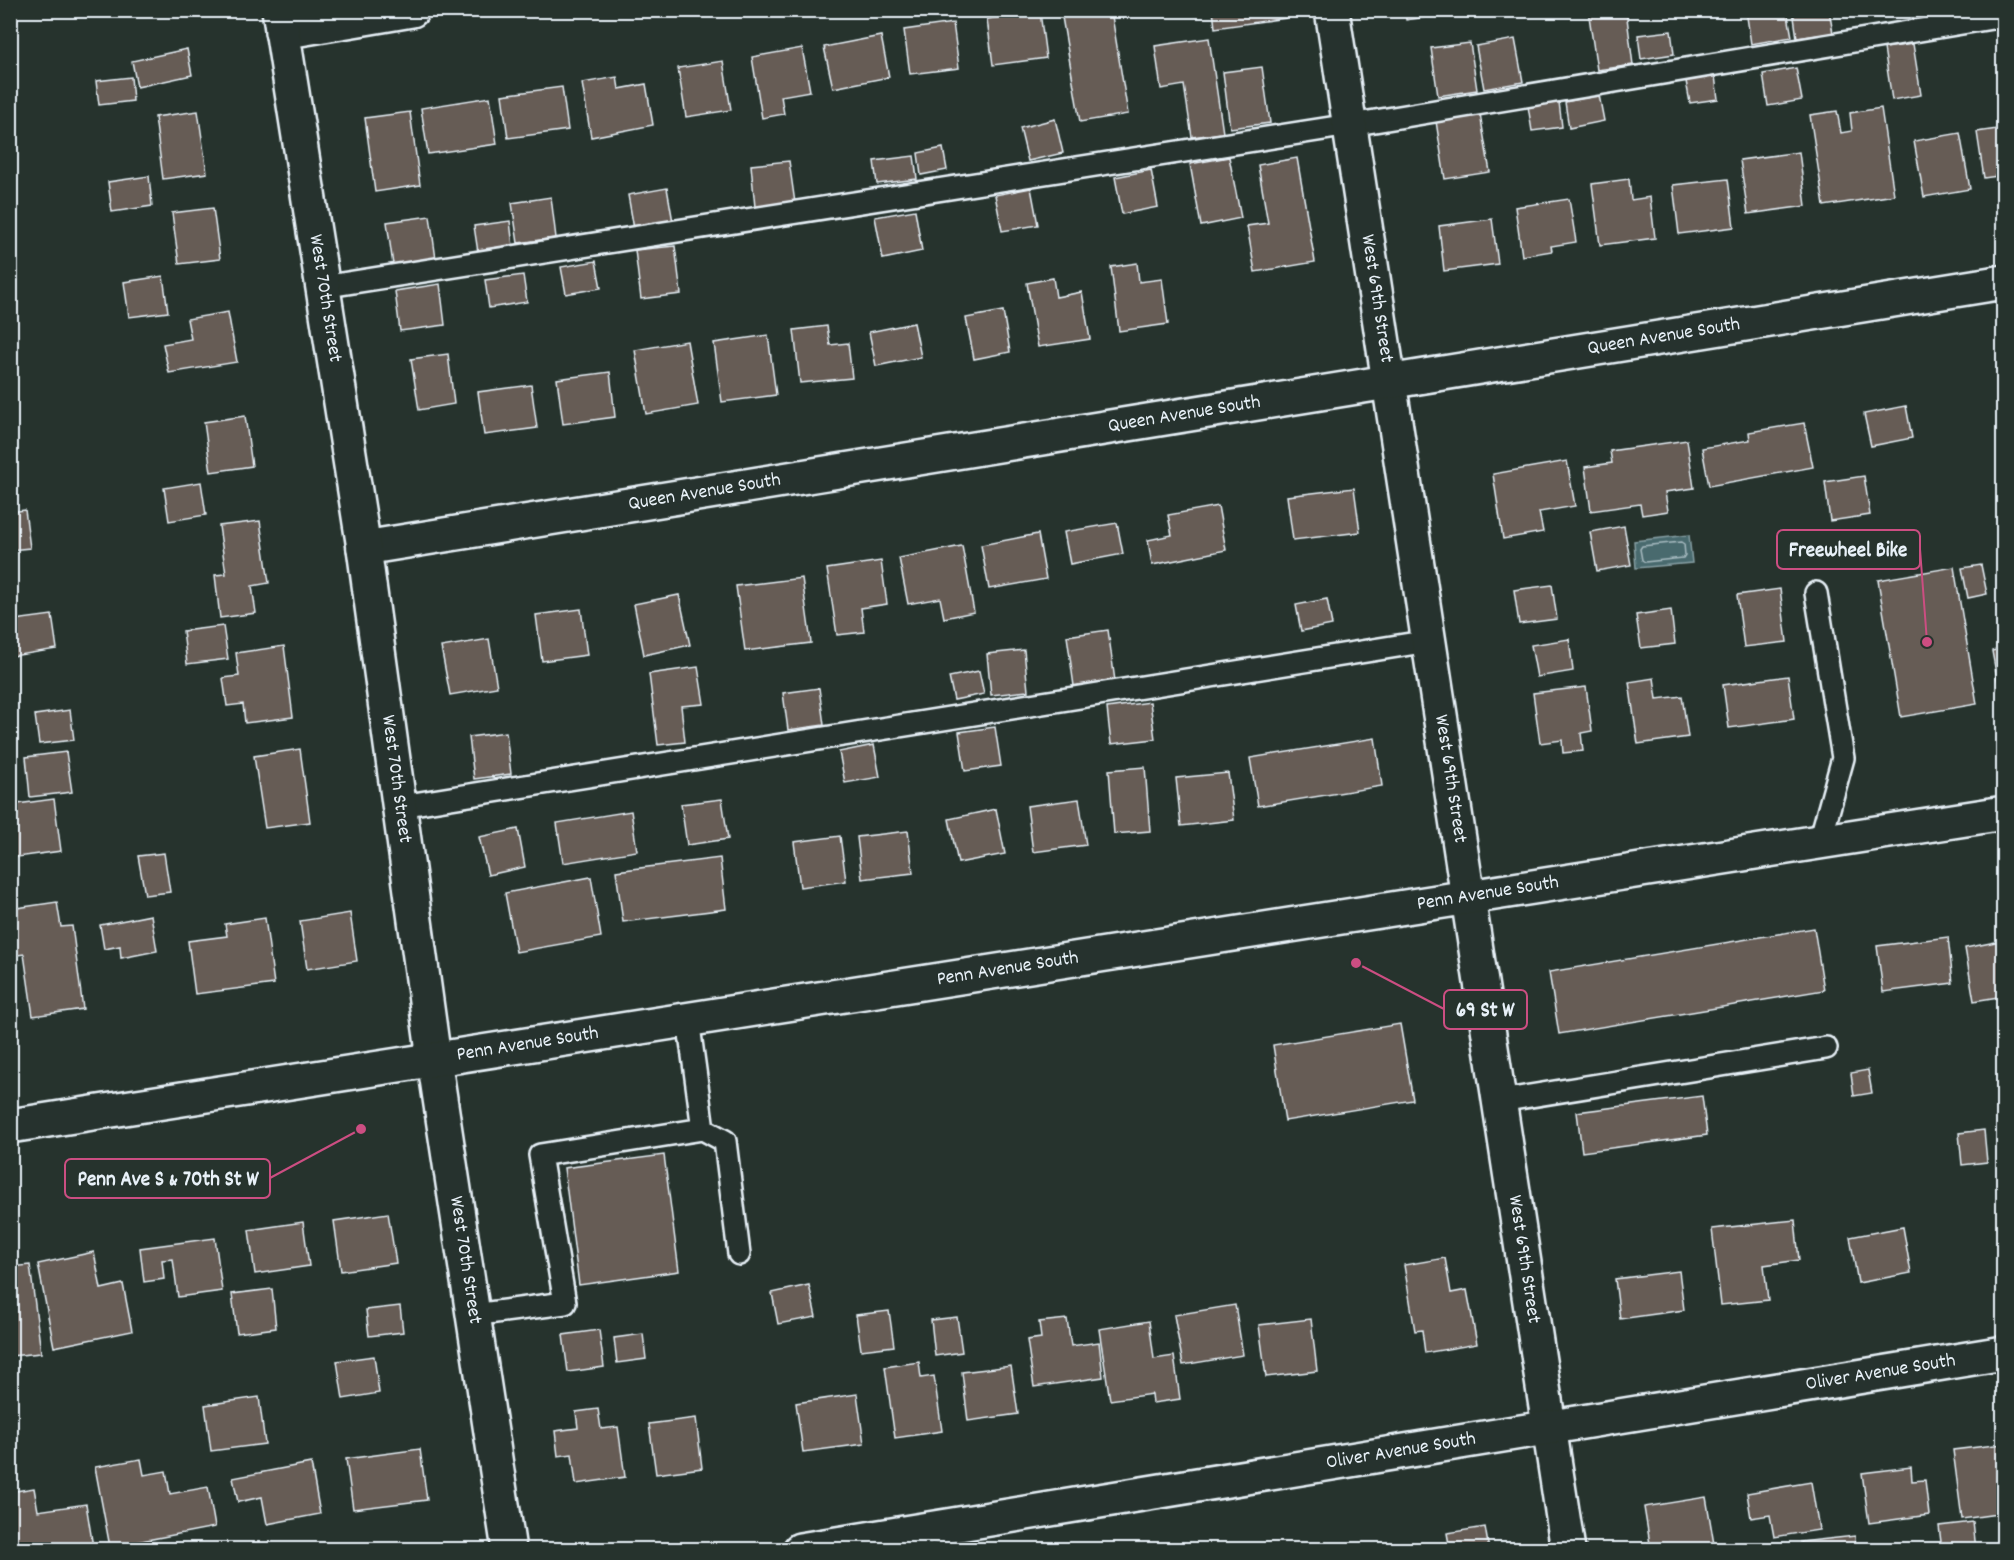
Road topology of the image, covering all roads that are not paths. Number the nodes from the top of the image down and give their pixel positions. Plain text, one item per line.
1 (411, 10) edge
2 (1332, 10) edge
3 (2004, 16) edge
4 (280, 21) edge
5 (1349, 125) junction
6 (2004, 282) edge
7 (322, 287) junction
8 (1388, 382) junction
9 (364, 548) junction
10 (1816, 593) dead end
11 (1429, 641) junction
12 (400, 806) junction
13 (2004, 813) edge
14 (1820, 841) junction
15 (1469, 897) junction
16 (688, 1019) junction
17 (1826, 1048) dead end
18 (434, 1059) junction
19 (1500, 1101) junction
20 (10, 1126) edge
21 (703, 1129) junction
22 (740, 1254) dead end
23 (473, 1315) junction
24 (2004, 1353) edge
25 (1550, 1426) junction
26 (509, 1550) edge
27 (800, 1550) edge
28 (1568, 1550) edge

1 - 4 street
2 - 5 street, West 69th Street
3 - 5 lane
4 - 7 street, West 70th Street
5 - 7 lane
5 - 8 street, West 69th Street
6 - 8 street, Queen Avenue South
7 - 9 street, West 70th Street
8 - 9 street, Queen Avenue South
8 - 11 street, West 69th Street
9 - 12 street, West 70th Street
10 - 14 lane
11 - 12 lane
11 - 15 street, West 69th Street
12 - 18 street, West 70th Street
13 - 14 street, Penn Avenue South
14 - 15 street, Penn Avenue South
15 - 16 street, Penn Avenue South
15 - 19 street, West 69th Street
16 - 18 street, Penn Avenue South
16 - 21 lane
17 - 19 lane
18 - 20 street, Penn Avenue South
18 - 23 street, West 70th Street
19 - 25 street, West 69th Street
21 - 22 lane
21 - 23 lane
23 - 26 street, West 70th Street
24 - 25 street, Oliver Avenue South
25 - 27 street, Oliver Avenue South
25 - 28 street, West 69th Street

